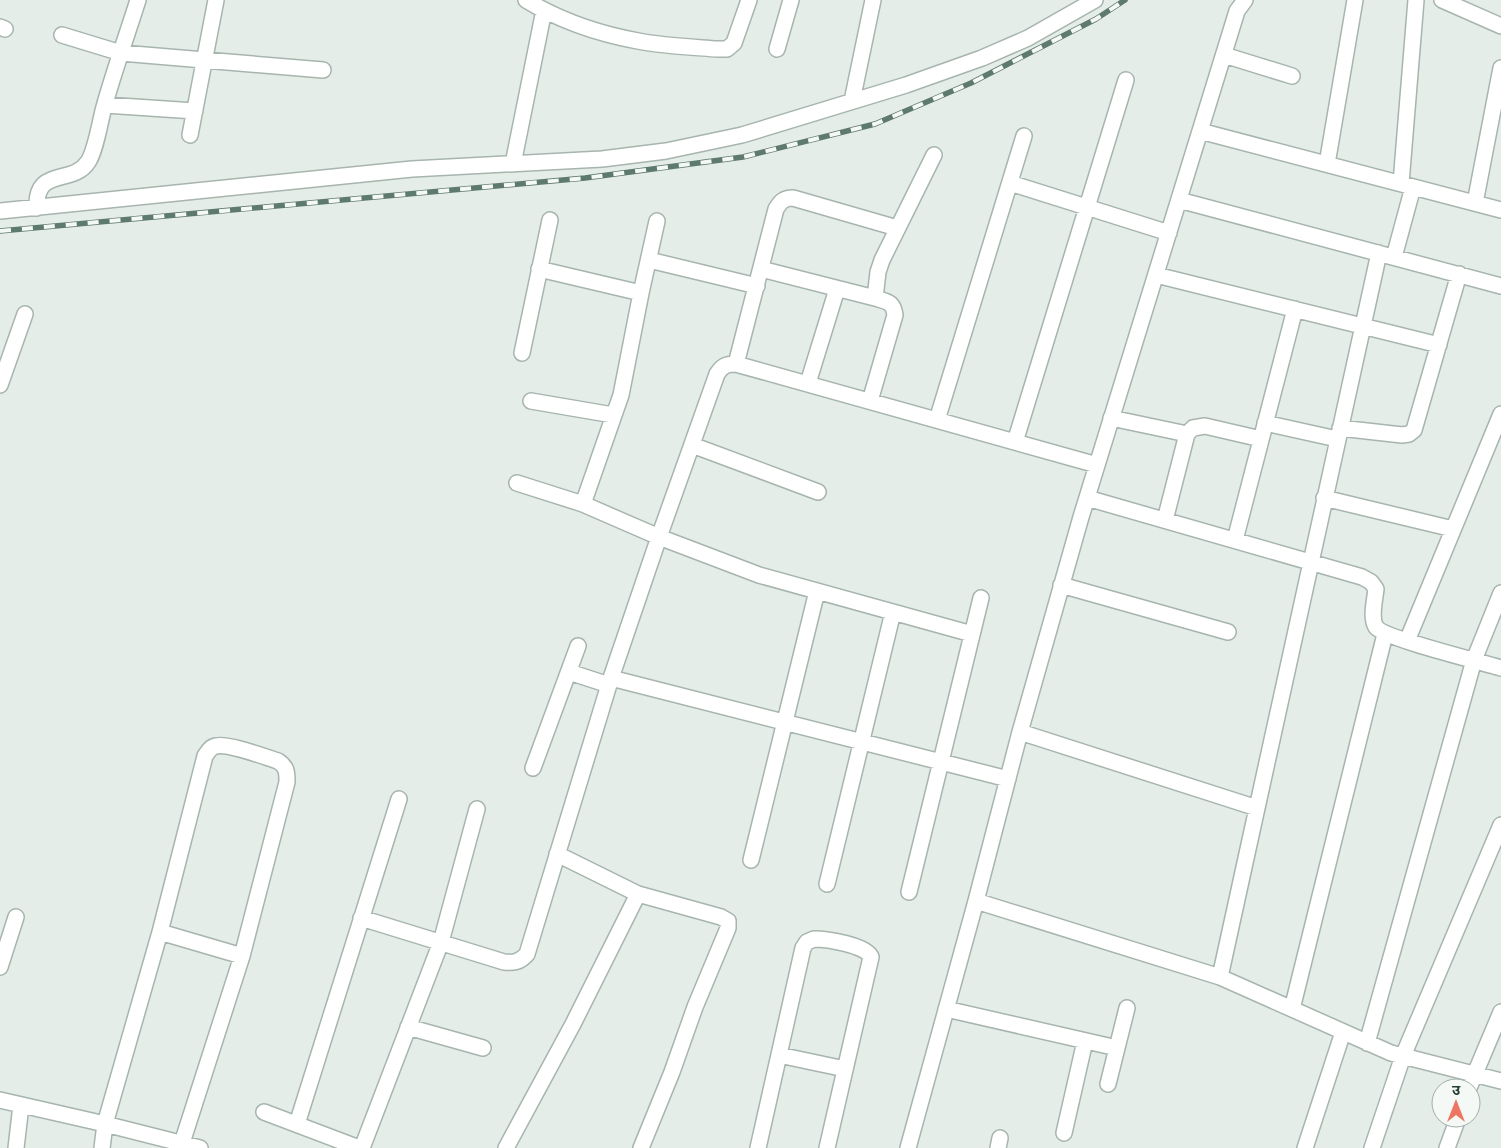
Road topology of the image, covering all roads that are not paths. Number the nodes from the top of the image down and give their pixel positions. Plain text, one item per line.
1 (138, 0) edge
2 (216, 0) edge
3 (526, 0) edge
4 (749, 0) edge
5 (792, 0) edge
6 (873, 0) edge
7 (1095, 0) edge
8 (1245, 0) edge
9 (1355, 0) edge
10 (1416, 0) edge
11 (1442, 0) edge
12 (544, 10) junction
13 (1501, 26) edge
14 (62, 35) dead end
15 (777, 49) dead end
16 (121, 53) junction
17 (1224, 55) junction
18 (204, 60) junction
19 (1501, 68) edge
20 (323, 70) dead end
21 (1292, 76) dead end
22 (1126, 80) dead end
23 (852, 101) junction
24 (105, 105) junction
25 (195, 111) junction
26 (1200, 131) junction
27 (190, 135) dead end
28 (1024, 136) dead end
29 (934, 154) dead end
30 (513, 164) junction
31 (1327, 164) junction
32 (1010, 182) junction
33 (1407, 185) junction
34 (1179, 200) junction
35 (1475, 203) junction
36 (1087, 207) junction
37 (37, 208) junction
38 (1501, 210) edge
39 (0, 211) edge
40 (550, 220) dead end
41 (657, 222) dead end
42 (897, 228) junction
43 (1169, 233) junction
44 (1379, 253) junction
45 (1394, 257) junction
46 (649, 260) junction
47 (539, 269) junction
48 (761, 269) junction
49 (1459, 274) junction
50 (1156, 275) junction
51 (757, 286) junction
52 (1501, 286) edge
53 (838, 289) junction
54 (641, 293) junction
55 (875, 298) junction
56 (1295, 309) junction
57 (25, 314) dead end
58 (1363, 326) junction
59 (1439, 344) junction
60 (522, 353) dead end
61 (736, 364) junction
62 (808, 383) junction
63 (0, 385) edge
64 (531, 401) dead end
65 (870, 401) junction
66 (1501, 414) edge
67 (613, 415) junction
68 (1111, 418) junction
69 (937, 420) junction
70 (1265, 424) junction
71 (1339, 433) junction
72 (1188, 434) junction
73 (1261, 439) junction
74 (1015, 442) junction
75 (692, 444) junction
76 (1097, 465) junction
77 (517, 483) dead end
78 (818, 492) dead end
79 (1086, 498) junction
80 (1324, 498) junction
81 (583, 504) junction
82 (1165, 520) junction
83 (1454, 529) junction
84 (659, 537) junction
85 (1235, 540) junction
86 (1310, 562) junction
87 (1061, 585) junction
88 (817, 591) junction
89 (1501, 593) edge
90 (981, 598) dead end
91 (893, 612) junction
92 (1228, 632) dead end
93 (972, 634) junction
94 (1385, 634) junction
95 (1407, 641) junction
96 (578, 646) dead end
97 (1474, 660) junction
98 (1501, 668) edge
99 (569, 672) junction
100 (610, 682) junction
101 (785, 722) junction
102 (1020, 732) junction
103 (862, 742) junction
104 (941, 762) junction
105 (533, 768) dead end
106 (1008, 779) junction
107 (399, 799) dead end
108 (1256, 808) junction
109 (477, 809) dead end
110 (1501, 825) edge
111 (557, 854) junction
112 (752, 860) dead end
113 (827, 884) dead end
114 (910, 892) dead end
115 (638, 894) junction
116 (976, 901) junction
117 (16, 917) dead end
118 (361, 918) junction
119 (160, 932) junction
120 (440, 942) junction
121 (242, 956) junction
122 (0, 967) edge
123 (1220, 977) junction
124 (1128, 1008) dead end
125 (946, 1009) junction
126 (1292, 1009) junction
127 (1501, 1012) edge
128 (408, 1027) junction
129 (1343, 1032) junction
130 (1085, 1040) junction
131 (1367, 1043) junction
132 (483, 1048) dead end
133 (1117, 1048) junction
134 (779, 1055) junction
135 (1403, 1056) junction
136 (845, 1070) junction
137 (1463, 1078) edge
138 (1472, 1078) edge
139 (1481, 1081) edge
140 (1501, 1081) edge
141 (1108, 1084) dead end
142 (0, 1100) edge
143 (21, 1105) junction
144 (264, 1112) dead end
145 (105, 1124) junction
146 (297, 1124) junction
147 (1454, 1128) edge
148 (1064, 1133) dead end
149 (182, 1144) junction
150 (16, 1148) edge
151 (102, 1148) edge
152 (200, 1148) edge
153 (361, 1148) edge
154 (506, 1148) edge
155 (641, 1148) edge
156 (758, 1148) edge
157 (827, 1148) edge
158 (908, 1148) edge
159 (1305, 1148) edge
160 (1372, 1148) edge
161 (1446, 1148) edge

1 - 16 street
2 - 18 street
3 - 12 street
4 - 12 street
5 - 15 street
6 - 23 street
7 - 23 street
8 - 17 street
9 - 31 street
10 - 33 street
11 - 13 street
12 - 30 street
14 - 16 street
16 - 18 street
16 - 24 street
17 - 21 street
17 - 26 street
18 - 20 street
18 - 25 street
19 - 35 street
22 - 36 street
23 - 30 street
24 - 25 street
24 - 37 street
25 - 27 street
26 - 31 street
26 - 34 street
28 - 32 street
29 - 42 street
30 - 37 street
31 - 33 street
32 - 36 street
32 - 69 street
33 - 35 street
33 - 45 street
34 - 43 street
34 - 44 street
35 - 38 street
36 - 43 street
36 - 74 street
37 - 39 street
40 - 47 street
41 - 46 street
42 - 48 street
42 - 55 street
43 - 50 street
44 - 45 street
44 - 58 street
45 - 49 street
46 - 51 street
46 - 54 street
47 - 54 street
47 - 60 street
48 - 51 street
48 - 53 street
49 - 52 street
49 - 59 street
50 - 56 street
50 - 68 street
51 - 61 street
53 - 55 street
53 - 62 street
54 - 67 street
55 - 65 street
56 - 58 street
56 - 70 street
57 - 63 street
58 - 59 street
58 - 71 street
59 - 71 street
61 - 62 street
61 - 75 street
62 - 65 street
64 - 67 street
65 - 69 street
66 - 83 street
67 - 81 street
68 - 72 street
68 - 76 street
69 - 74 street
70 - 71 street
70 - 73 street
71 - 80 street
72 - 73 street
72 - 82 street
73 - 85 street
74 - 76 street
75 - 78 street
75 - 84 street
76 - 79 street
77 - 81 street
79 - 82 street
79 - 87 street
80 - 83 street
80 - 86 street
81 - 84 street
82 - 85 street
83 - 95 street
84 - 88 street
84 - 100 street
85 - 86 street
86 - 94 street
86 - 108 street
87 - 92 street
87 - 102 street
88 - 91 street
88 - 101 street
89 - 97 street
90 - 93 street
91 - 93 street
91 - 103 street
93 - 104 street
94 - 95 street
94 - 126 street
95 - 97 street
96 - 99 street
97 - 98 street
97 - 131 street
99 - 100 street
99 - 105 street
100 - 101 street
100 - 111 street
101 - 103 street
101 - 112 street
102 - 106 street
102 - 108 street
103 - 104 street
103 - 113 street
104 - 106 street
104 - 114 street
106 - 116 street
107 - 118 street
108 - 123 street
109 - 120 street
110 - 135 street
111 - 115 street
111 - 120 street
115 - 154 street
115 - 155 street
116 - 123 street
116 - 125 street
117 - 122 street
118 - 120 street
118 - 146 street
119 - 121 street
119 - 121 street
119 - 145 street
120 - 128 street
121 - 149 street
123 - 126 street
124 - 133 street
125 - 130 street
125 - 158 street
126 - 129 street
127 - 138 street
128 - 132 street
128 - 153 street
129 - 131 street
129 - 159 street
130 - 133 street
130 - 148 street
131 - 135 street
133 - 141 street
134 - 136 street
134 - 136 street
134 - 156 street
135 - 137 street
135 - 160 street
136 - 157 street
139 - 140 street
142 - 143 street
143 - 145 street
143 - 150 street
144 - 146 street
145 - 149 street
145 - 151 street
146 - 153 street
147 - 161 street
149 - 152 street

